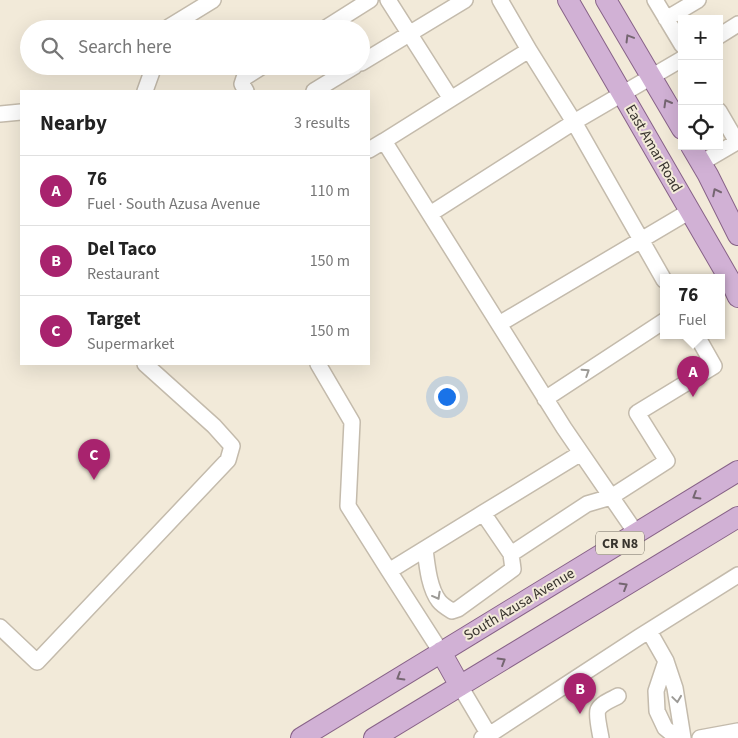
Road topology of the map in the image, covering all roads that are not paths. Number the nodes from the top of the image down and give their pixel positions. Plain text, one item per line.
1 (213, 0) edge
2 (370, 0) edge
3 (388, 0) edge
4 (465, 0) edge
5 (500, 0) edge
6 (568, 0) edge
7 (606, 0) edge
8 (655, 0) edge
9 (698, 0) edge
10 (666, 19) junction
11 (180, 20) edge
12 (338, 20) edge
13 (738, 24) edge
14 (723, 33) edge
15 (410, 34) junction
16 (678, 39) edge
17 (529, 50) junction
18 (370, 58) edge
19 (680, 60) edge
20 (151, 75) edge
21 (249, 75) edge
22 (340, 75) edge
23 (652, 76) junction
24 (145, 90) edge
25 (245, 90) edge
26 (316, 90) edge
27 (622, 94) junction
28 (451, 99) junction
29 (20, 112) edge
30 (0, 114) edge
31 (723, 118) edge
32 (574, 122) junction
33 (678, 122) edge
34 (384, 141) junction
35 (737, 142) edge
36 (370, 149) edge
37 (696, 154) edge
38 (690, 211) junction
39 (430, 214) junction
40 (738, 235) edge
41 (640, 240) junction
42 (660, 274) edge
43 (738, 297) edge
44 (499, 324) junction
45 (660, 325) edge
46 (699, 339) edge
47 (146, 365) edge
48 (319, 365) edge
49 (545, 399) junction
50 (581, 453) junction
51 (738, 471) edge
52 (611, 496) junction
53 (484, 513) junction
54 (738, 517) edge
55 (636, 533) junction
56 (425, 549) junction
57 (511, 554) junction
58 (389, 571) junction
59 (738, 575) edge
60 (0, 627) edge
61 (649, 631) junction
62 (441, 652) junction
63 (666, 661) junction
64 (460, 686) junction
65 (618, 696) dead end
66 (738, 731) edge
67 (487, 737) edge
68 (301, 738) edge
69 (374, 738) edge
70 (602, 738) edge
71 (682, 738) edge
72 (700, 738) edge

1 - 11 lane
2 - 12 lane
3 - 15 lane
4 - 15 lane
5 - 17 lane
6 - 27 main road, East Amar Road
23 -> 7 main road
8 - 10 lane
9 - 10 lane
10 - 16 lane
13 - 14 lane
15 - 18 lane
15 - 28 lane
17 - 28 lane
17 - 32 lane
19 - 23 lane
20 - 24 lane
21 - 25 lane
22 - 26 lane
23 - 27 lane
33 -> 23 main road
27 - 32 lane
27 - 38 main road, East Amar Road
28 - 34 lane
29 - 30 lane
31 - 35 lane
32 - 39 lane
32 - 41 lane
34 - 36 lane
34 - 39 lane
35 - 37 lane
40 -> 37 main road
38 - 41 lane
38 - 43 main road, East Amar Road
39 - 44 lane
41 - 42 lane
41 - 44 lane
44 - 49 lane
49 -> 45 lane
46 - 52 lane
47 - 60 lane
48 - 58 lane
49 - 50 lane
50 - 52 lane
50 - 53 lane
51 -> 55 main road, South Azusa Avenue / CR N8
52 - 55 lane
52 - 57 lane
53 - 56 lane
53 - 57 lane
64 -> 54 main road, CR N8
55 - 62 main road, South Azusa Avenue / CR N8
56 -> 57 lane
56 - 58 lane
58 - 62 lane
59 - 61 lane
61 - 63 lane
61 - 67 lane
62 - 64 main road
62 -> 68 main road, South Azusa Avenue / CR N8
63 -> 71 lane
63 - 71 lane
64 - 67 lane
64 - 69 main road, CR N8
65 - 70 lane
66 - 72 lane

